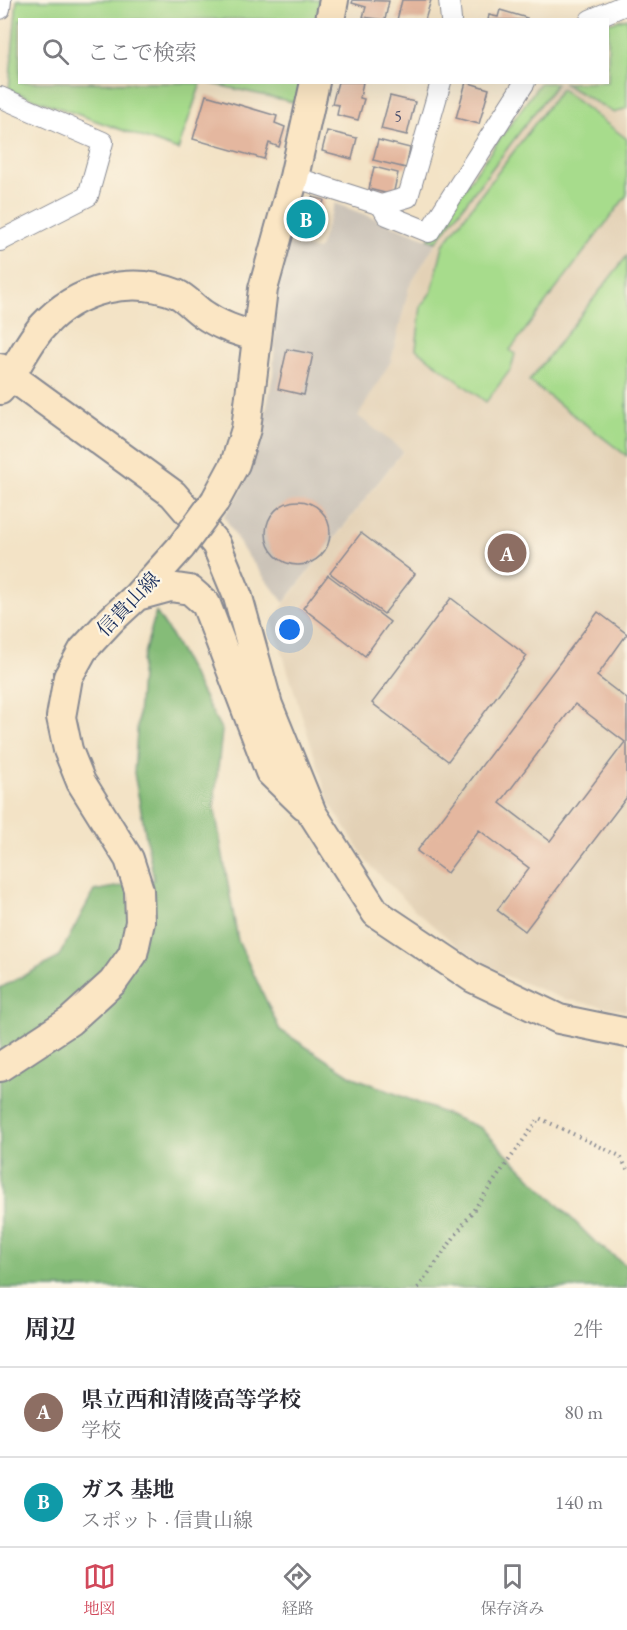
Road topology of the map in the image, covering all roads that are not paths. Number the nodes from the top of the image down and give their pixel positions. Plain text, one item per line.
1 (1, 0) edge
2 (334, 0) edge
3 (449, 0) edge
4 (627, 4) edge
5 (0, 9) edge
6 (330, 18) edge
7 (451, 18) edge
8 (595, 18) edge
9 (315, 84) edge
10 (440, 84) edge
11 (524, 84) edge
12 (0, 97) edge
13 (294, 177) junction
14 (381, 205) junction
15 (0, 241) edge
16 (257, 337) junction
17 (4, 379) edge
18 (137, 596) junction
19 (312, 813) junction
20 (627, 1033) edge
21 (0, 1067) edge

1 - 5 street
2 - 6 street
3 - 7 street
4 - 8 street
9 - 13 street, 信貴山線
10 - 14 street
11 - 14 street
12 - 15 street
13 - 14 street
13 - 16 street, 信貴山線
16 - 17 street
16 - 18 street, 信貴山線, bridge
17 - 19 street
18 - 19 street
18 - 21 street, 信貴山線
19 - 20 street

